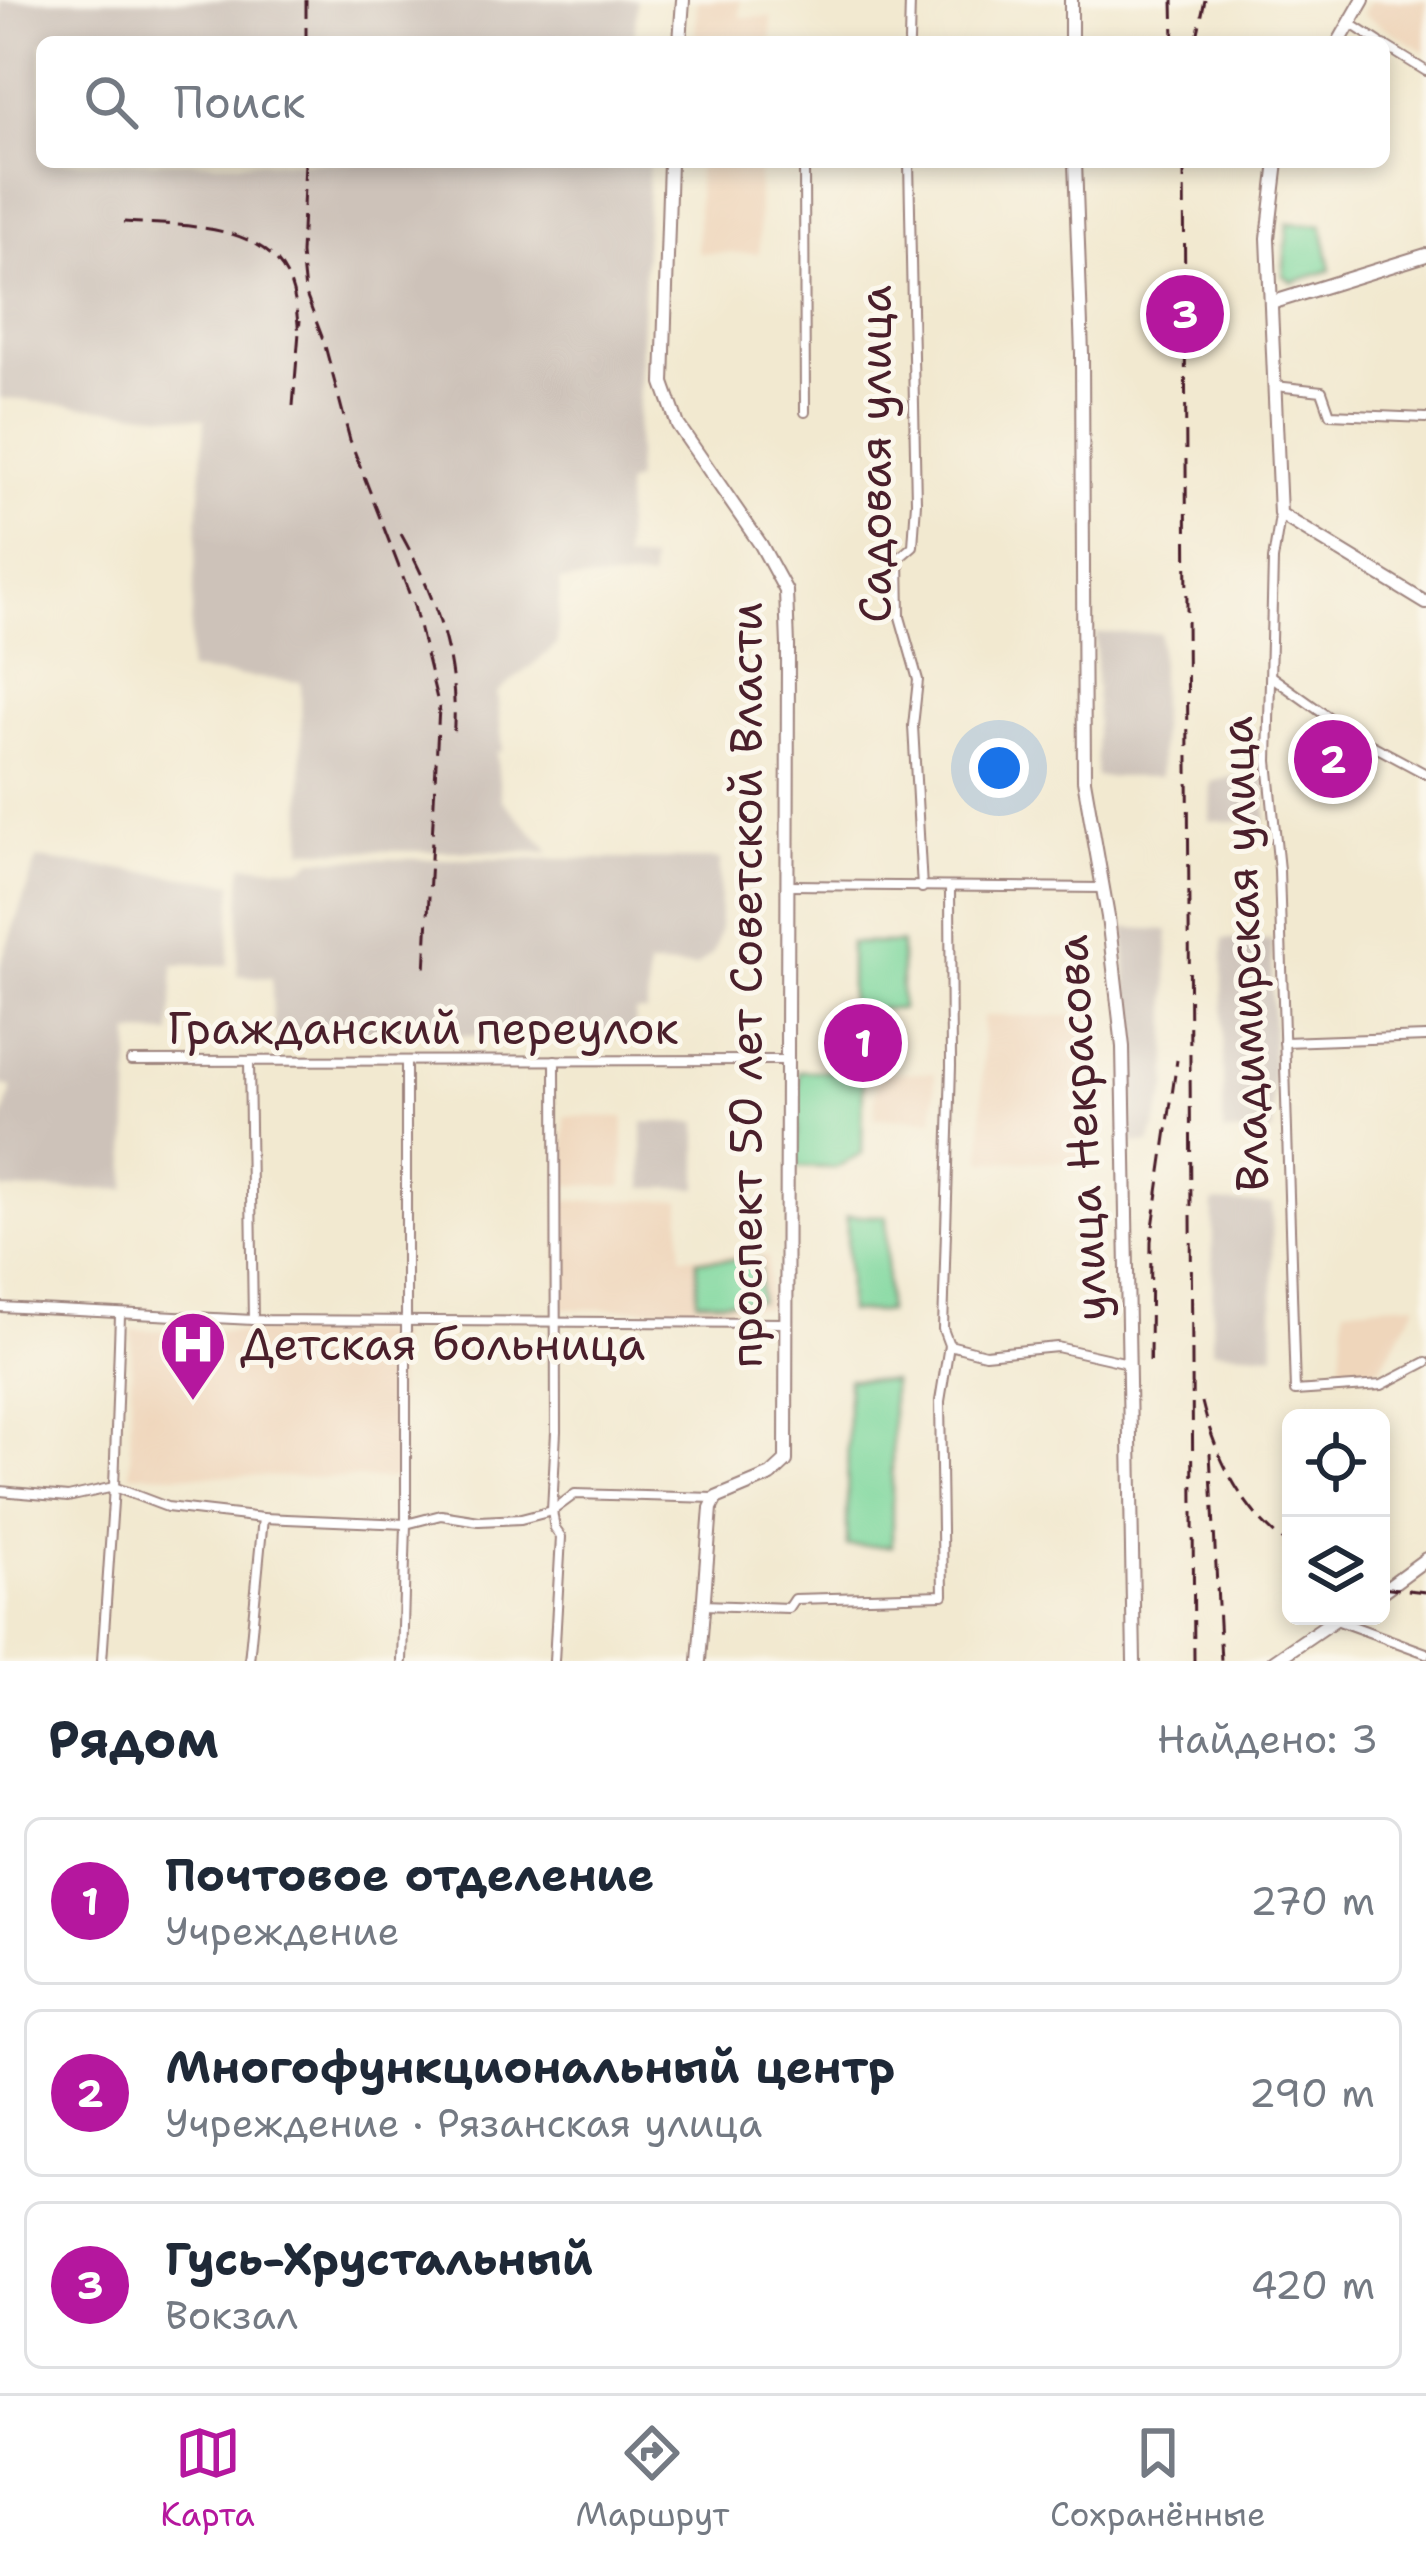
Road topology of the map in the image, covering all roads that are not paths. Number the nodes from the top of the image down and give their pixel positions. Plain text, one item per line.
1 (683, 0) edge
2 (910, 0) edge
3 (1071, 0) edge
4 (1363, 0) edge
5 (1349, 23) junction
6 (680, 36) edge
7 (909, 36) edge
8 (1071, 36) edge
9 (1342, 36) edge
10 (1369, 36) edge
11 (1390, 49) edge
12 (1426, 71) edge
13 (670, 168) edge
14 (804, 168) edge
15 (909, 168) edge
16 (1075, 168) edge
17 (1276, 168) edge
18 (1426, 255) edge
19 (1271, 303) junction
20 (1273, 386) junction
21 (805, 412) dead end
22 (1426, 418) edge
23 (1280, 514) junction
24 (1426, 603) edge
25 (1271, 676) junction
26 (1426, 774) edge
27 (788, 885) junction
28 (922, 887) junction
29 (950, 887) junction
30 (1102, 888) junction
31 (1426, 1036) edge
32 (1284, 1042) junction
33 (555, 1060) junction
34 (788, 1060) junction
35 (130, 1061) dead end
36 (249, 1062) junction
37 (406, 1062) junction
38 (0, 1307) edge
39 (120, 1316) junction
40 (254, 1320) junction
41 (403, 1320) junction
42 (785, 1323) junction
43 (556, 1324) junction
44 (949, 1345) junction
45 (1426, 1362) edge
46 (1128, 1363) junction
47 (114, 1487) junction
48 (0, 1491) edge
49 (713, 1503) junction
50 (552, 1511) junction
51 (263, 1518) junction
52 (406, 1523) junction
53 (1426, 1559) edge
54 (1390, 1585) edge
55 (702, 1605) junction
56 (1327, 1625) edge
57 (1355, 1625) edge
58 (1426, 1653) edge
59 (102, 1661) edge
60 (249, 1661) edge
61 (402, 1661) edge
62 (554, 1661) edge
63 (699, 1661) edge
64 (1133, 1661) edge
65 (1274, 1661) edge

1 - 6 street
2 - 7 street
3 - 8 street
4 - 5 street
5 - 9 street
5 - 10 street
11 - 12 street
13 - 27 street, проспект 50 лет Советской Власти
14 - 21 street
15 - 28 street, Садовая улица
16 - 30 street, улица Некрасова
17 - 19 street
18 - 19 street
19 - 20 street
20 - 22 street
20 - 23 street
23 - 24 street
23 - 25 street, Владимирская улица
25 - 26 street
25 - 32 street, Владимирская улица
27 - 28 street
27 - 34 street, проспект 50 лет Советской Власти
28 - 29 street
29 - 30 street
29 - 44 street
30 - 46 street, улица Некрасова
31 - 32 street
32 - 45 street, Владимирская улица
33 - 34 street, Гражданский переулок
33 - 37 street, Гражданский переулок
33 - 43 street
34 - 42 street, проспект 50 лет Советской Власти
35 - 36 street, Гражданский переулок
36 - 37 street, Гражданский переулок
36 - 40 street
37 - 41 street
38 - 39 street
39 - 40 street
39 - 47 street
40 - 41 street
41 - 43 street
41 - 52 street
42 - 43 street
42 - 49 street, проспект 50 лет Советской Власти
43 - 50 street
44 - 46 street
44 - 55 street
46 - 64 street, улица Некрасова
47 - 48 street
47 - 51 street
47 - 59 street
49 - 50 street
49 - 55 street
50 - 52 street
50 - 62 street
51 - 52 street
51 - 60 street
52 - 61 street
53 - 54 street
55 - 63 street
56 - 65 street
57 - 58 street

